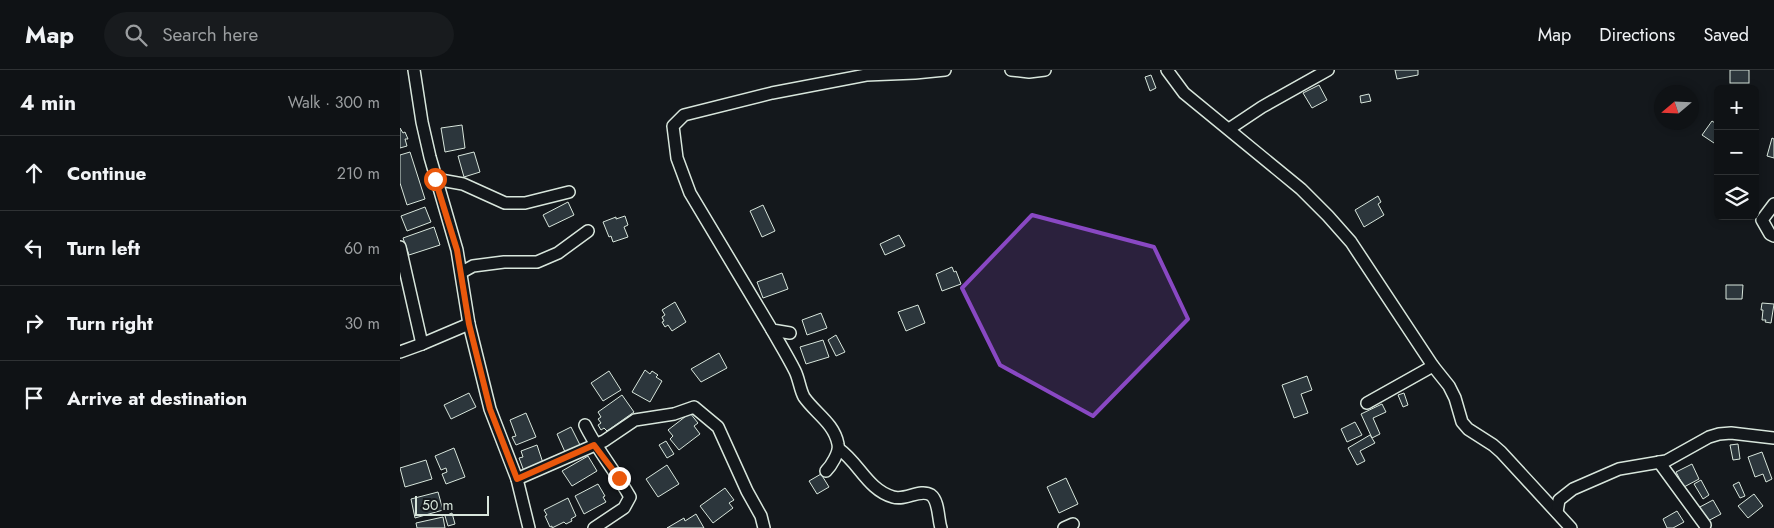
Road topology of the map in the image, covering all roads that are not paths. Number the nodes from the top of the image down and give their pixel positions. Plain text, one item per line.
1 (414, 70) edge
2 (945, 70) edge
3 (1011, 70) edge
4 (1045, 70) edge
5 (1167, 70) edge
6 (1328, 70) edge
7 (1229, 129) junction
8 (435, 179) junction
9 (569, 192) dead end
10 (1774, 204) edge
11 (588, 231) dead end
12 (1774, 236) edge
13 (400, 247) edge
14 (462, 272) junction
15 (469, 324) junction
16 (772, 330) junction
17 (790, 333) dead end
18 (422, 344) junction
19 (400, 352) edge
20 (1433, 366) junction
21 (1367, 403) dead end
22 (585, 425) dead end
23 (1774, 438) edge
24 (594, 445) junction
25 (839, 449) junction
26 (1659, 462) junction
27 (826, 471) dead end
28 (517, 479) junction
29 (1557, 512) junction
30 (1705, 525) dead end
31 (530, 528) edge
32 (594, 528) edge
33 (764, 528) edge
34 (941, 528) edge
35 (1571, 528) edge

1 - 8 street
2 - 16 street
3 - 4 street
5 - 7 street
6 - 7 street
7 - 20 street
8 - 9 street
8 - 14 street
10 - 12 street
11 - 14 street
13 - 18 street
14 - 15 street
15 - 18 street
15 - 28 street
16 - 17 street
16 - 25 street
18 - 19 street
20 - 21 street
20 - 29 street
22 - 24 street
23 - 26 street
24 - 28 street
24 - 32 street
24 - 33 street
25 - 27 street
25 - 34 street
26 - 29 street
26 - 30 street
28 - 31 street
29 - 35 street

